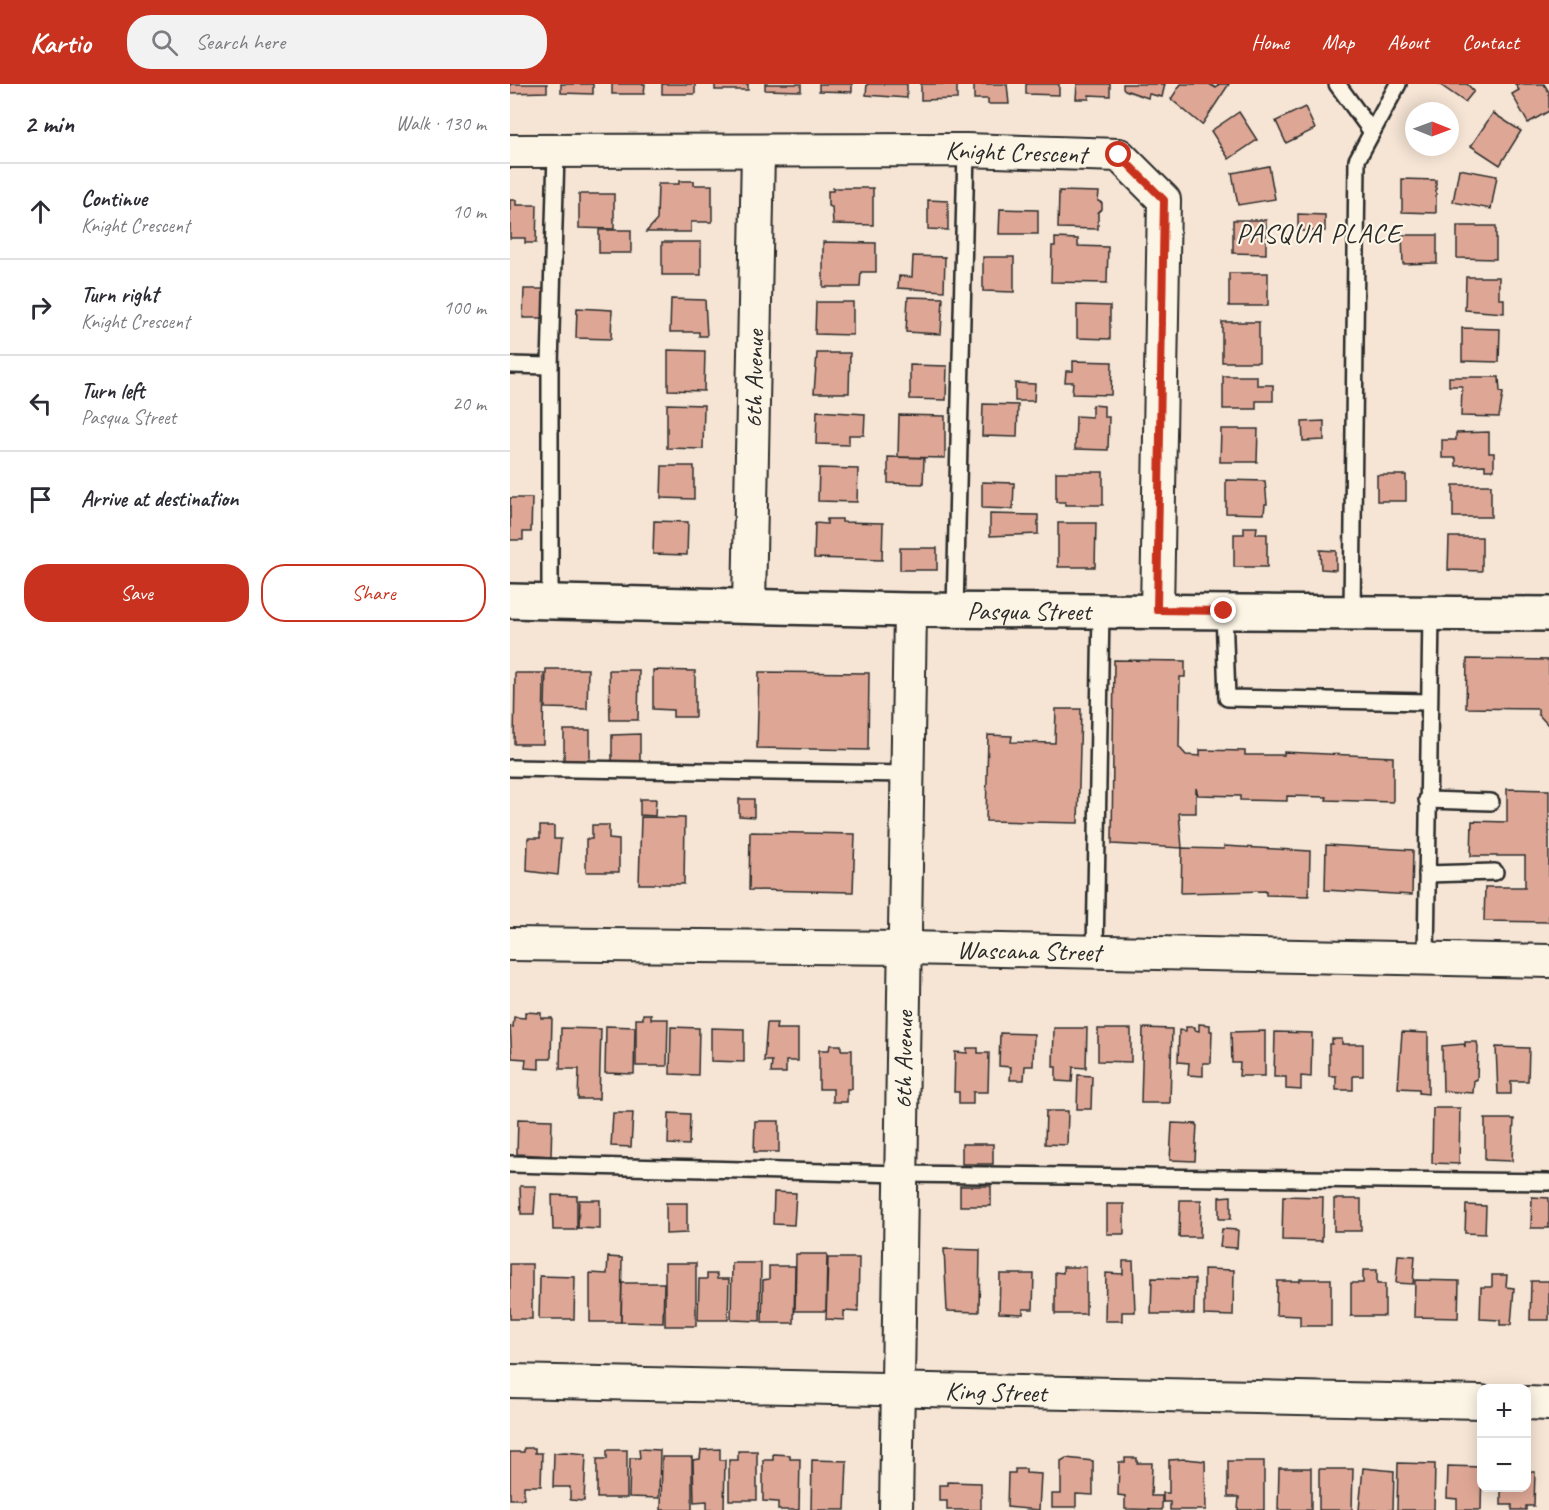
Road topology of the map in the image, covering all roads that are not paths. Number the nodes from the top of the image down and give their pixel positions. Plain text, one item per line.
1 (1337, 84) edge
2 (1398, 84) edge
3 (1372, 132) junction
4 (966, 150) junction
5 (510, 151) edge
6 (758, 152) junction
7 (556, 153) junction
8 (510, 365) edge
9 (550, 366) junction
10 (510, 601) edge
11 (550, 602) junction
12 (749, 605) junction
13 (910, 610) junction
14 (955, 610) junction
15 (1101, 610) junction
16 (1157, 610) junction
17 (1224, 611) junction
18 (1352, 612) junction
19 (1431, 612) junction
20 (1549, 614) edge
21 (1428, 702) junction
22 (510, 768) edge
23 (908, 774) junction
24 (1427, 800) junction
25 (1491, 802) dead end
26 (1495, 872) dead end
27 (1427, 874) junction
28 (510, 944) edge
29 (905, 948) junction
30 (1095, 952) junction
31 (1426, 959) junction
32 (1549, 961) edge
33 (510, 1164) edge
34 (902, 1174) junction
35 (1549, 1182) edge
36 (510, 1381) edge
37 (898, 1389) junction
38 (1477, 1402) edge
39 (1531, 1403) edge
40 (1549, 1404) edge
41 (896, 1510) edge

1 - 3 lane
2 - 3 lane
3 - 18 lane
4 - 6 street, Knight Crescent
4 - 14 lane
4 - 16 street, Knight Crescent
5 - 7 street, Knight Crescent
6 - 7 street, Knight Crescent
6 - 12 street, 6th Avenue
7 - 9 lane
8 - 9 lane
9 - 11 lane
10 - 11 street, Pasqua Street
11 - 12 street, Pasqua Street
12 - 13 street, Pasqua Street
13 - 14 street, Pasqua Street
13 - 23 street, 6th Avenue
14 - 15 street, Pasqua Street
15 - 16 street, Pasqua Street
15 - 30 lane
16 - 17 street, Pasqua Street
17 - 18 street, Pasqua Street
17 - 21 lane
18 - 19 street, Pasqua Street
19 - 20 street, Pasqua Street
19 - 21 lane
21 - 24 lane
22 - 23 lane
23 - 29 street, 6th Avenue
24 - 25 lane
24 - 27 lane
26 - 27 lane
27 - 31 lane
28 - 29 street, Wascana Street
29 - 30 street, Wascana Street
29 - 34 street, 6th Avenue
30 - 31 street, Wascana Street
31 - 32 street, Wascana Street
33 - 34 lane
34 - 35 lane
34 - 37 street, 6th Avenue
36 - 37 street, King Street
37 - 38 street, King Street
37 - 41 street, 6th Avenue
39 - 40 street

